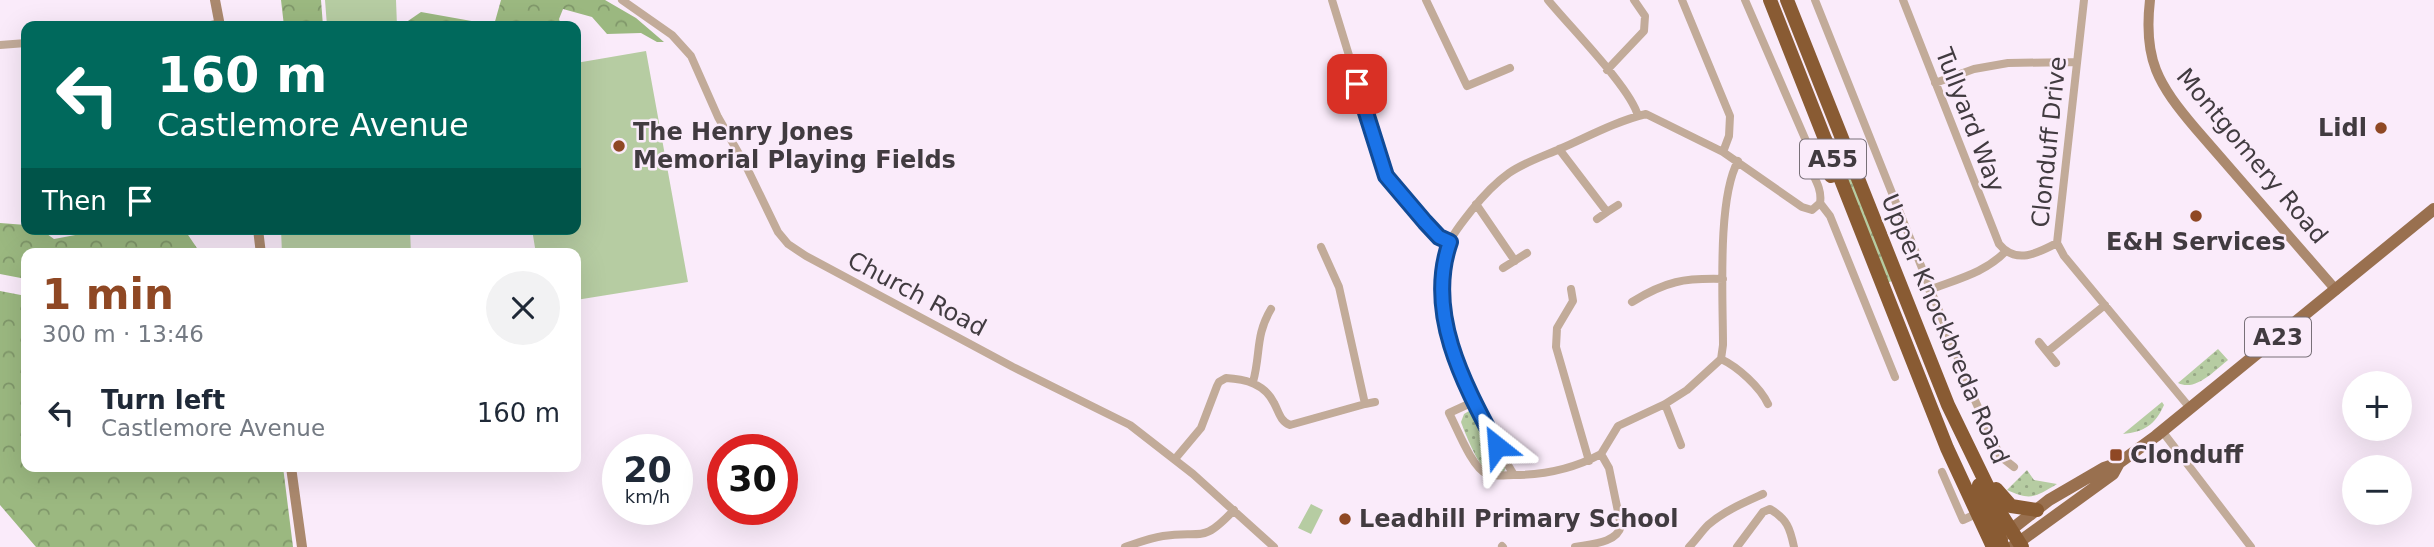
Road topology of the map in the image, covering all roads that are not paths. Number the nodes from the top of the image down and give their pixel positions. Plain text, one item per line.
1 (215, 0) edge
2 (622, 0) edge
3 (1332, 0) edge
4 (1426, 0) edge
5 (1548, 0) edge
6 (1634, 0) edge
7 (1682, 0) edge
8 (1745, 0) edge
9 (1770, 0) edge
10 (1787, 0) edge
11 (1815, 0) edge
12 (1903, 0) edge
13 (2084, 0) edge
14 (2150, 0) edge
15 (215, 21) edge
16 (21, 43) edge
17 (0, 45) edge
18 (2077, 62) junction
19 (1510, 68) dead end
20 (1607, 70) junction
21 (1936, 83) junction
22 (1639, 116) junction
23 (1840, 135) junction
24 (1825, 141) junction
25 (1559, 149) junction
26 (1723, 152) junction
27 (1809, 154) junction
28 (1738, 162) junction
29 (1820, 202) junction
30 (1476, 204) junction
31 (1618, 205) dead end
32 (2434, 209) edge
33 (1607, 212) junction
34 (1597, 219) dead end
35 (1450, 242) junction
36 (2057, 243) junction
37 (1321, 247) dead end
38 (2006, 251) junction
39 (1527, 253) dead end
40 (1515, 261) junction
41 (1503, 268) dead end
42 (1723, 279) junction
43 (1571, 289) dead end
44 (1929, 290) junction
45 (2336, 290) junction
46 (1905, 297) junction
47 (1632, 302) dead end
48 (1890, 304) junction
49 (2105, 305) junction
50 (1271, 309) dead end
51 (2039, 342) dead end
52 (2047, 352) junction
53 (1721, 359) junction
54 (2056, 363) dead end
55 (1895, 377) dead end
56 (1252, 383) junction
57 (1375, 402) dead end
58 (1473, 402) junction
59 (1365, 404) junction
60 (1665, 404) junction
61 (1768, 404) dead end
62 (2190, 408) junction
63 (2162, 431) junction
64 (1962, 438) junction
65 (1681, 445) dead end
66 (1601, 454) junction
67 (1175, 459) junction
68 (1589, 461) junction
69 (2119, 463) junction
70 (2014, 467) dead end
71 (292, 472) edge
72 (1942, 472) dead end
73 (1514, 475) junction
74 (1763, 494) dead end
75 (1234, 510) junction
76 (2037, 510) junction
77 (1976, 514) junction
78 (2006, 541) edge
79 (302, 547) edge
80 (1125, 547) edge
81 (1274, 547) edge
82 (1575, 547) edge
83 (1689, 547) edge
84 (1737, 547) edge
85 (1794, 547) edge
86 (2251, 547) edge

1 - 15 street
2 - 67 street, Church Road
3 - 35 street
4 - 19 street
5 - 20 street
6 - 20 street
7 - 26 street
8 - 27 street
9 - 24 highway, Upper Knockbreda Road / A55
10 - 23 highway, Upper Knockbreda Road / A55
11 - 44 street
12 - 21 street, Tullyard Way
13 - 18 street, Clonduff Drive
14 - 45 street, Montgomery Road
16 - 17 street
18 - 21 street
18 - 36 street, Clonduff Drive
20 - 22 street
21 - 38 street, Tullyard Way
22 - 25 street
22 - 26 street
23 - 24 street
23 - 46 highway, Upper Knockbreda Road / A55
24 - 27 street
24 - 48 highway, Upper Knockbreda Road / A55
25 - 30 street
25 - 33 street
26 - 28 street
27 - 29 street
27 - 48 highway
28 - 29 street
28 - 42 street
29 - 55 street
30 - 35 street
30 - 40 street
31 - 33 street
32 - 45 main road, A23
33 - 34 street
35 - 58 street
36 - 38 street
36 - 49 street, Clonduff Drive
37 - 59 street
38 - 44 street
39 - 40 street
40 - 41 street
42 - 47 street
42 - 53 street
43 - 68 street
44 - 70 street
45 - 62 main road, A23
46 - 64 highway, Upper Knockbreda Road / A55
46 - 76 highway
48 - 77 highway, Upper Knockbreda Road / A55
49 - 52 street
49 - 62 street, Clonduff Drive
50 - 56 street
51 - 52 street
52 - 54 street
53 - 60 street
53 - 61 street
56 - 59 street
56 - 67 street
57 - 59 street
58 - 73 street
58 - 73 street
60 - 65 street
60 - 66 street
62 - 63 main road, A23
63 - 69 main road, A23
63 - 86 street
64 - 78 highway, Upper Knockbreda Road / A55
64 - 78 highway
66 - 68 street
66 - 82 street
67 - 75 street, Church Road
68 - 73 street
69 - 76 main road, A23
69 - 78 main road, A23
71 - 79 street
72 - 77 street
74 - 83 street
75 - 80 street
75 - 81 street, Church Road
76 - 78 main road, A23
77 - 78 highway, Upper Knockbreda Road / A55
84 - 85 street

